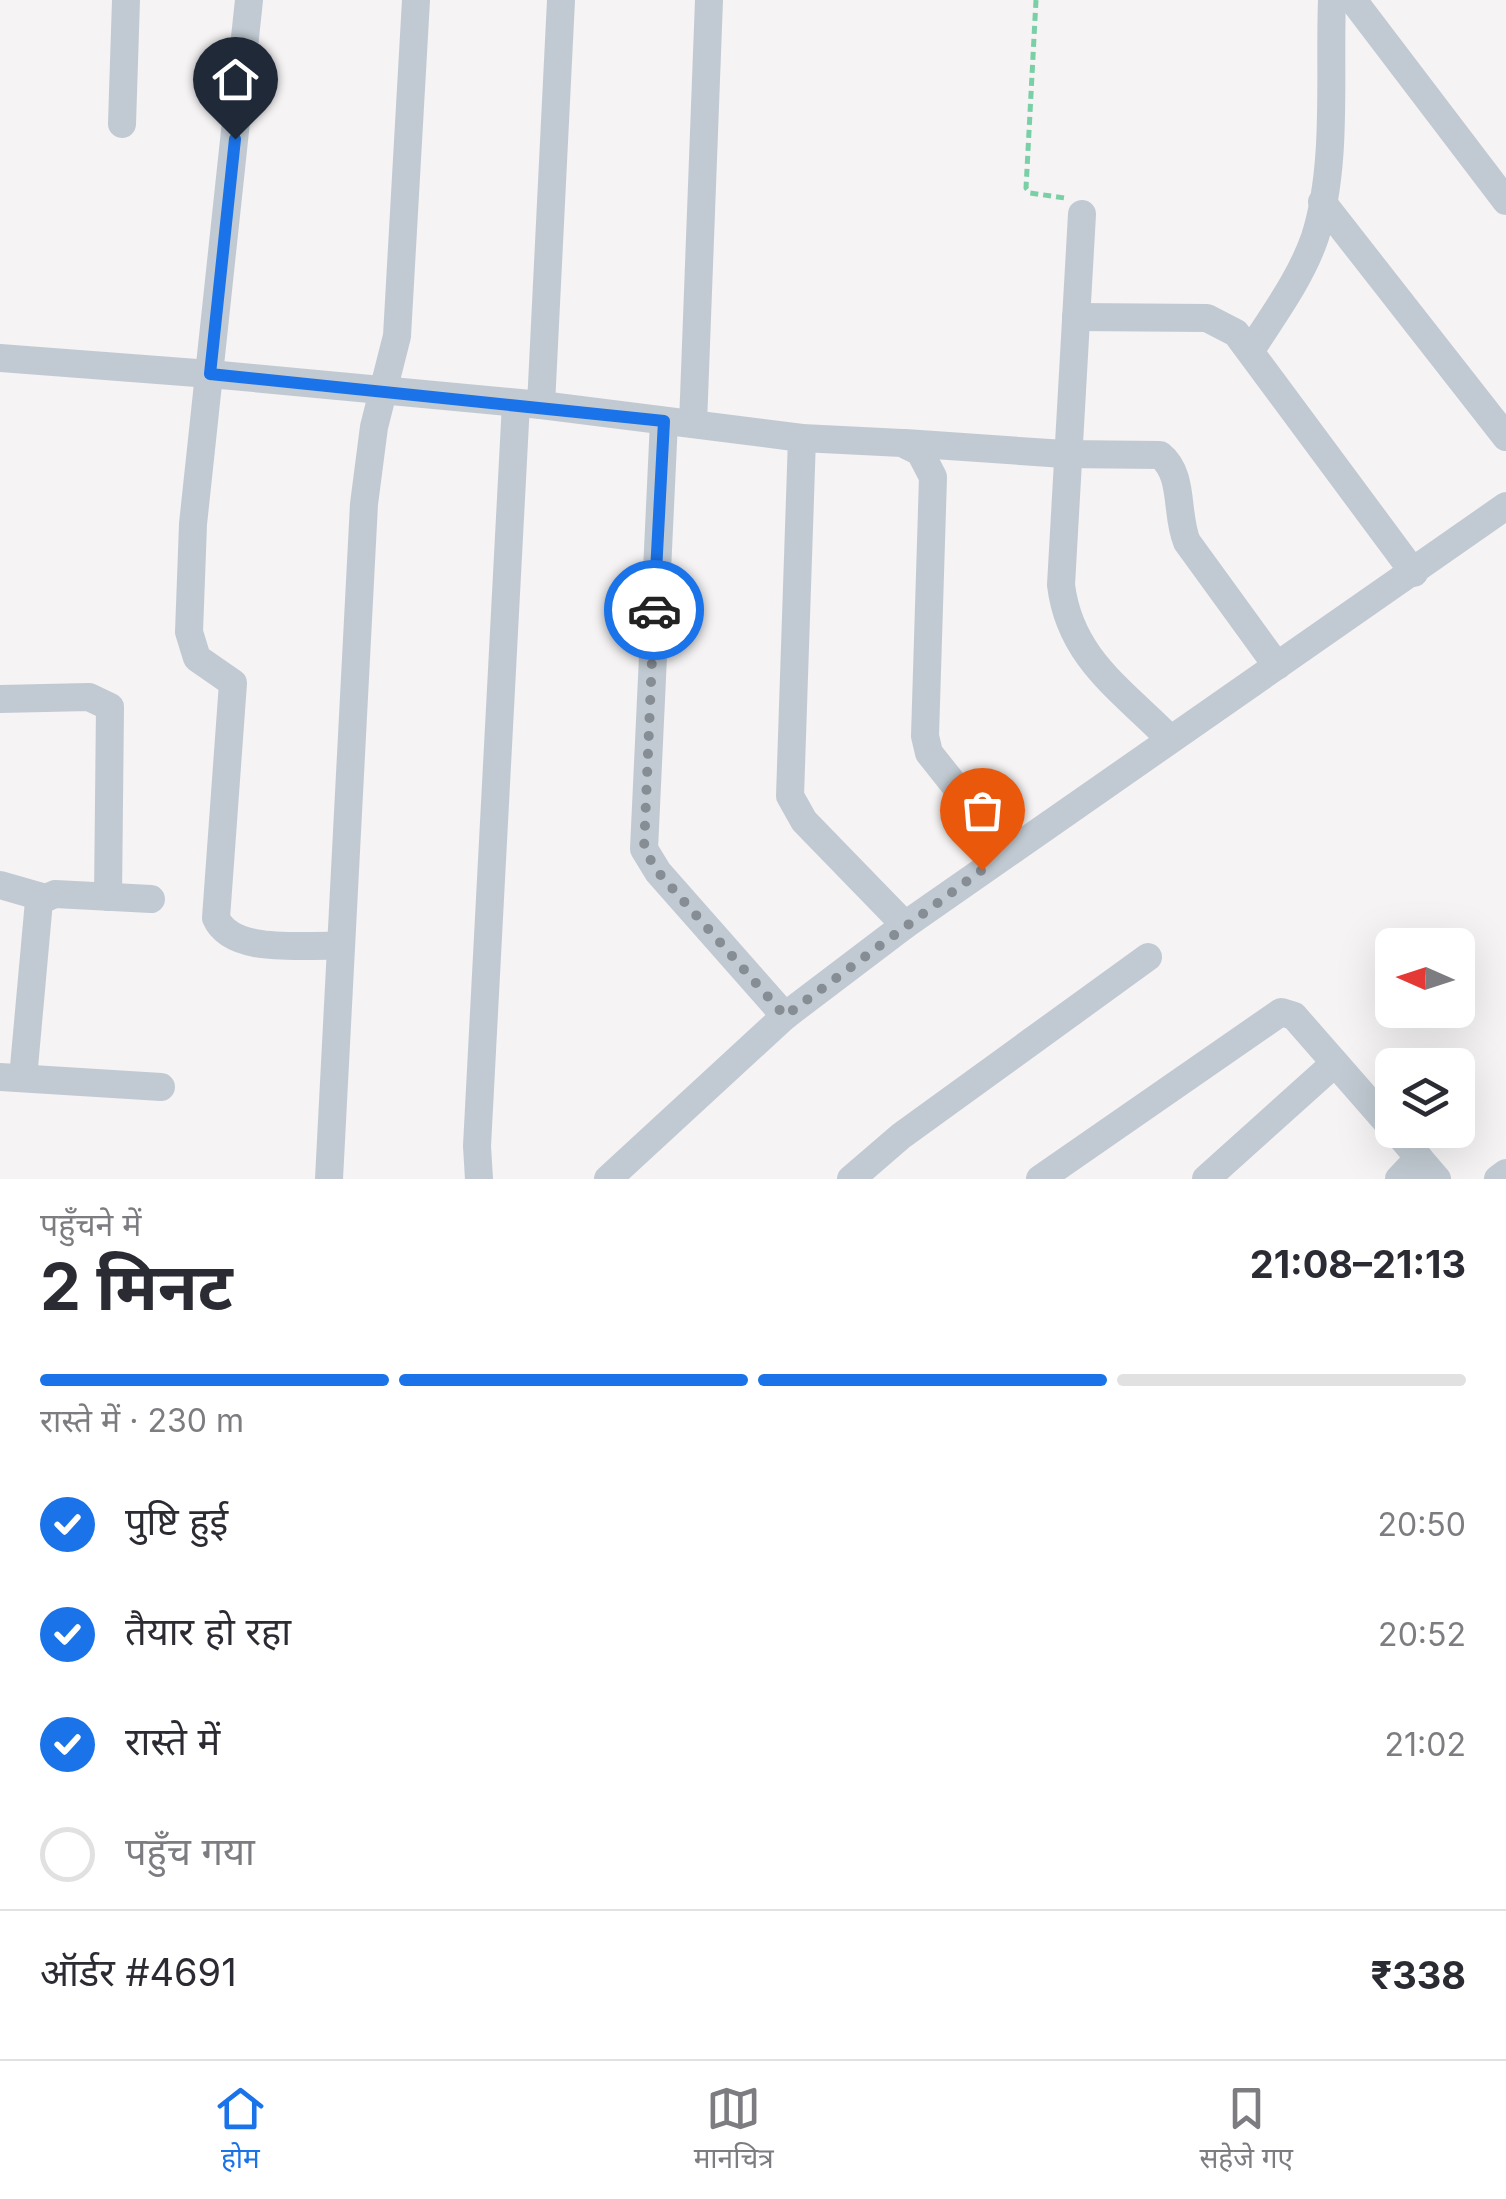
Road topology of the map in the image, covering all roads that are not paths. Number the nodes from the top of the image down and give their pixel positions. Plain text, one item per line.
1 (126, 0) edge
2 (248, 0) edge
3 (416, 0) edge
4 (562, 0) edge
5 (709, 0) edge
6 (1332, 0) edge
7 (1353, 0) edge
8 (122, 124) dead end
9 (1506, 201) edge
10 (1322, 202) junction
11 (1082, 214) road end
12 (1076, 317) junction
13 (1251, 350) junction
14 (0, 358) edge
15 (210, 374) junction
16 (383, 392) junction
17 (529, 404) junction
18 (664, 421) junction
19 (693, 424) junction
20 (1506, 437) edge
21 (802, 438) junction
22 (902, 443) junction
23 (1069, 453) junction
24 (1506, 506) edge
25 (1414, 572) junction
26 (1277, 666) junction
27 (0, 699) edge
28 (1170, 739) junction
29 (1007, 852) junction
30 (0, 885) edge
31 (108, 897) junction
32 (42, 898) junction
33 (151, 898) dead end
34 (904, 925) junction
35 (340, 946) junction
36 (1148, 957) dead end
37 (785, 1016) junction
38 (1335, 1063) junction
39 (12, 1078) edge
40 (161, 1087) dead end
41 (1375, 1108) edge
42 (1411, 1148) edge
43 (1428, 1168) edge
44 (1506, 1174) edge
45 (329, 1179) edge
46 (479, 1179) edge
47 (608, 1179) edge
48 (851, 1179) edge
49 (1040, 1179) edge
50 (1206, 1179) edge
51 (1399, 1179) edge
52 (1498, 1179) edge

1 - 8 street
2 - 15 street
3 - 16 street
4 - 17 street
5 - 19 street
6 - 10 street
7 - 9 street
10 - 13 street
10 - 20 street
11 - 12 street
12 - 13 street
12 - 23 street
13 - 25 street
14 - 15 street
15 - 16 street
15 - 35 street
16 - 17 street
16 - 35 street
17 - 18 street
17 - 46 street
18 - 19 street
18 - 37 street
19 - 21 street
21 - 22 street
21 - 34 street
22 - 23 street
22 - 29 street
23 - 26 street
23 - 28 street
24 - 25 street
25 - 26 street
26 - 28 street
27 - 31 street
28 - 29 street
29 - 34 street
30 - 32 street
31 - 32 street
31 - 33 street
32 - 39 street
34 - 37 street
35 - 45 street
36 - 48 street
37 - 47 street
38 - 41 street
38 - 49 street
38 - 50 street
39 - 40 street
42 - 43 street
43 - 51 street
44 - 52 street

